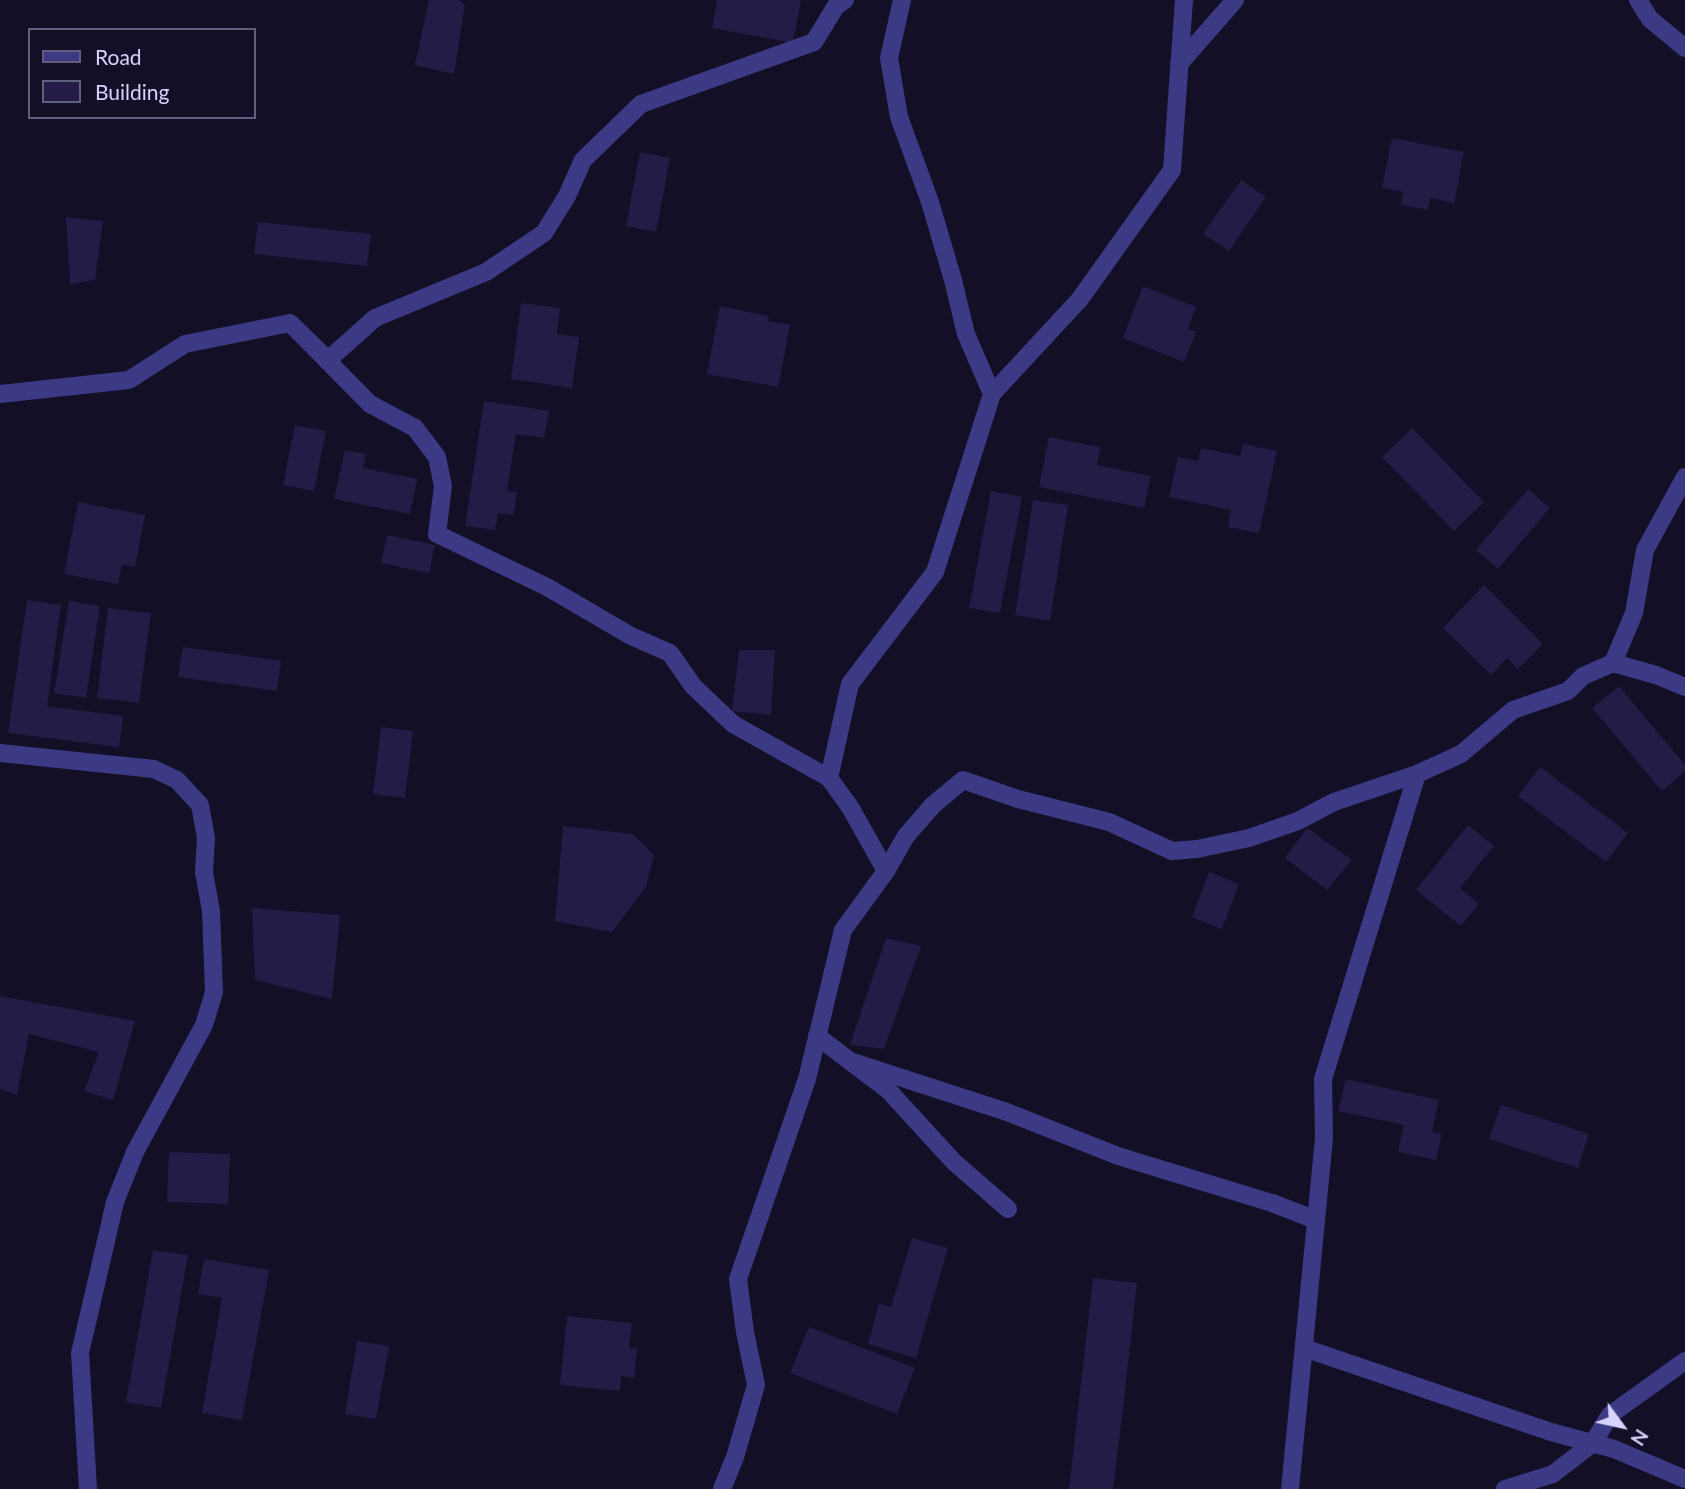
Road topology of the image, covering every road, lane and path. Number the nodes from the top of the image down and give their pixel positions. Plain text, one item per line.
1 (845, 0) edge
2 (902, 0) edge
3 (1184, 0) edge
4 (1235, 0) edge
5 (1638, 0) edge
6 (1685, 48) edge
7 (1179, 64) junction
8 (290, 323) junction
9 (0, 394) edge
10 (992, 394) junction
11 (1683, 484) edge
12 (1613, 663) junction
13 (1685, 687) edge
14 (0, 753) edge
15 (1417, 775) junction
16 (829, 778) junction
17 (886, 871) junction
18 (817, 1036) junction
19 (853, 1062) junction
20 (1008, 1209) dead end
21 (1316, 1220) junction
22 (1304, 1348) junction
23 (1685, 1361) edge
24 (1593, 1443) junction
25 (1685, 1479) edge
26 (88, 1489) edge
27 (722, 1489) edge
28 (1290, 1489) edge
29 (1505, 1489) edge

1 - 8 street
2 - 10 street
3 - 7 street
4 - 7 street
5 - 6 street
7 - 10 street
8 - 9 street
8 - 16 street
10 - 16 street
11 - 12 street
12 - 13 street
12 - 15 street
14 - 26 street
15 - 17 street
15 - 21 street
16 - 17 street
17 - 18 street
18 - 19 street
18 - 27 street
19 - 20 street
19 - 21 street
21 - 22 street
22 - 24 street
22 - 28 street
23 - 24 street
24 - 25 street
24 - 29 street

